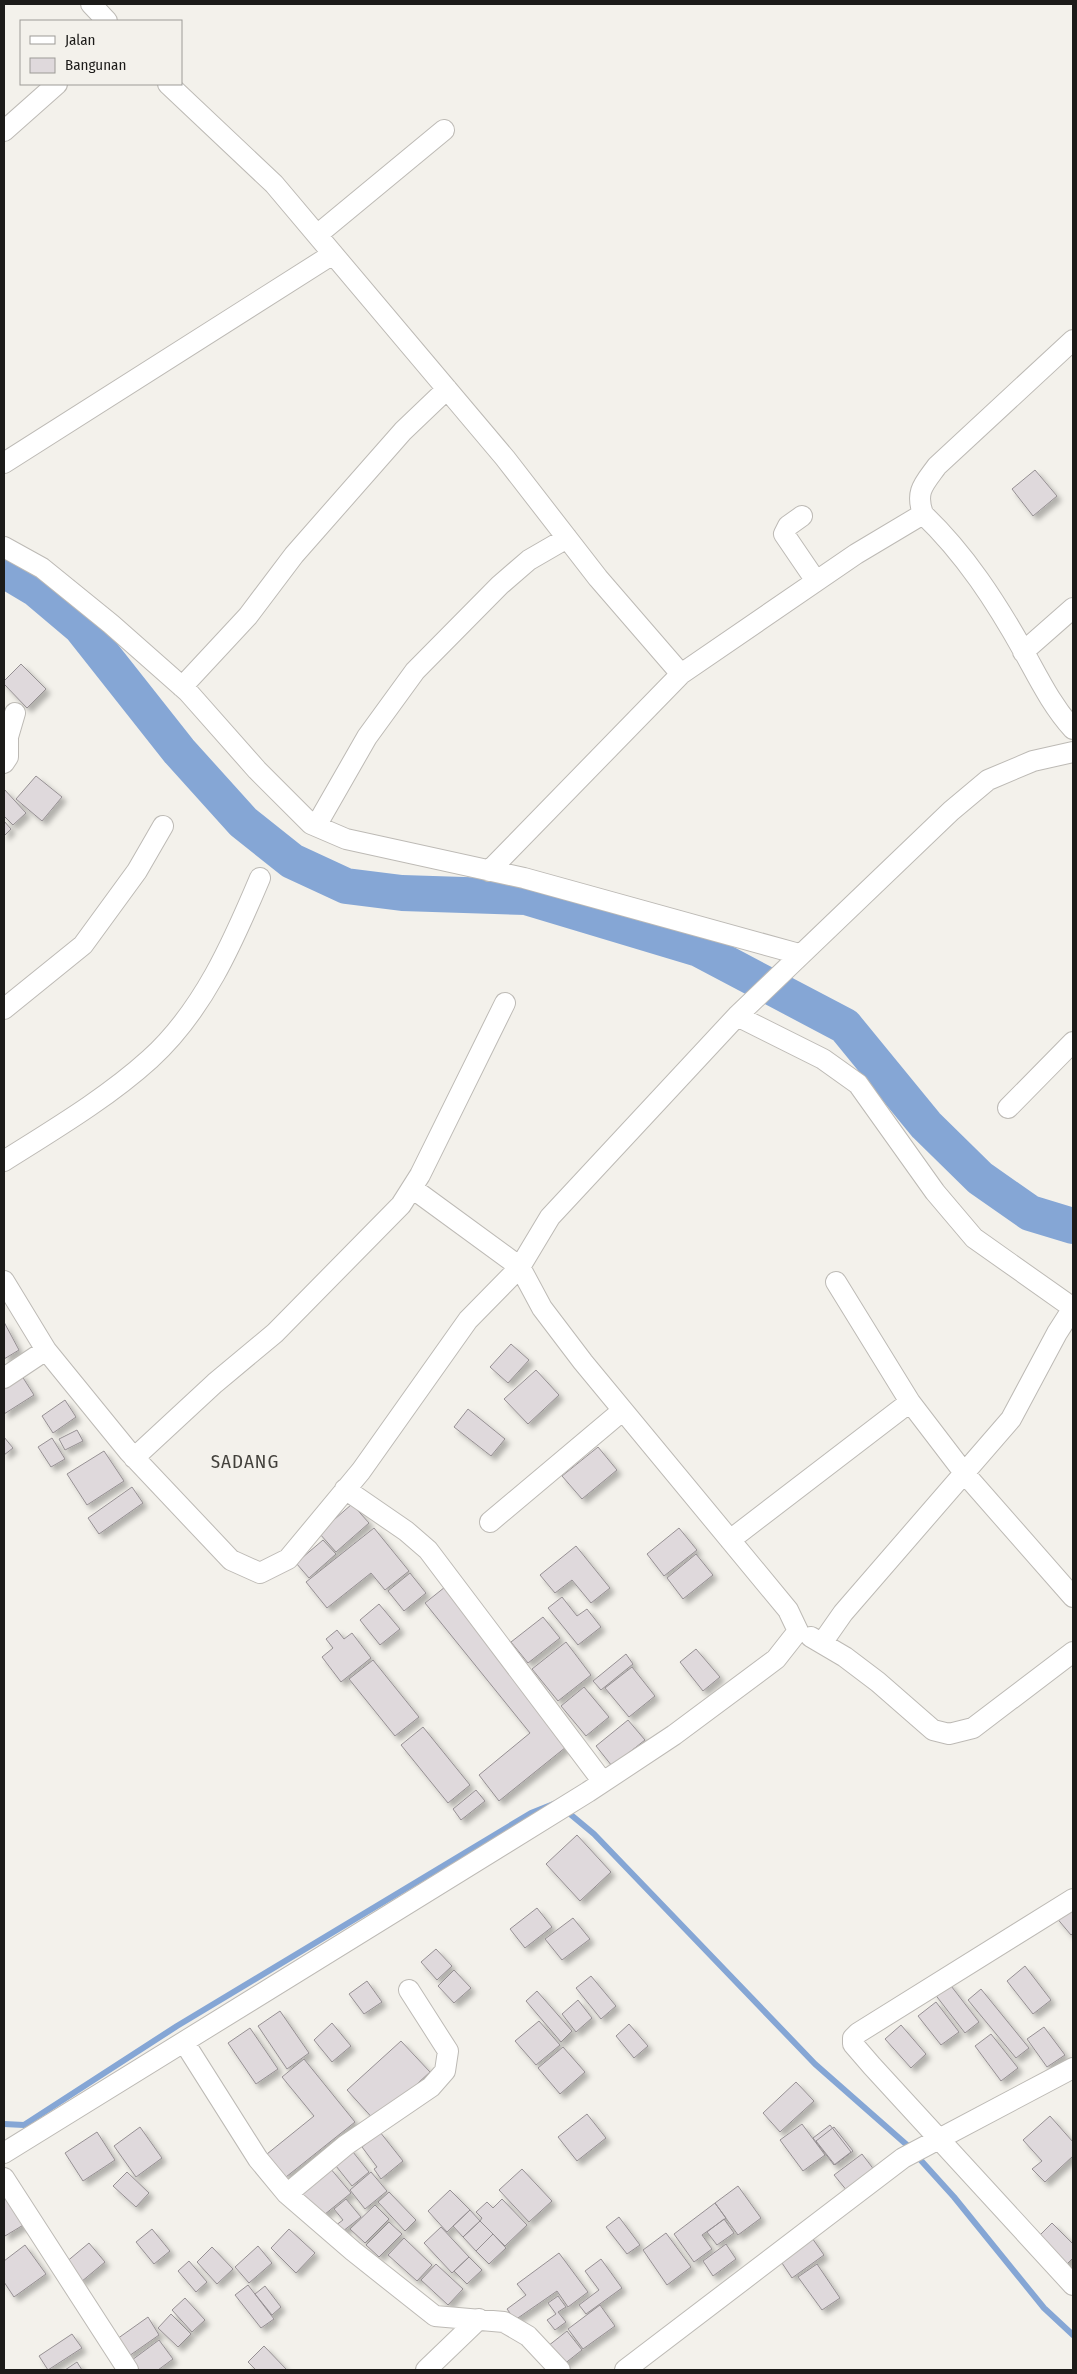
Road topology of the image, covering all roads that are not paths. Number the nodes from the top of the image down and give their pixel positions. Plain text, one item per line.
1 (91, 4) edge
2 (106, 20) edge
3 (56, 85) edge
4 (169, 85) edge
5 (444, 130) dead end
6 (4, 131) edge
7 (317, 235) junction
8 (333, 254) junction
9 (1073, 340) edge
10 (447, 388) junction
11 (4, 463) edge
12 (923, 514) junction
13 (802, 516) dead end
14 (567, 538) junction
15 (4, 547) edge
16 (816, 582) junction
17 (1073, 608) edge
18 (1024, 652) junction
19 (681, 674) junction
20 (182, 688) junction
21 (16, 713) dead end
22 (1073, 729) edge
23 (1073, 752) edge
24 (4, 763) edge
25 (163, 826) dead end
26 (316, 826) junction
27 (489, 871) junction
28 (260, 878) dead end
29 (794, 960) junction
30 (505, 1003) dead end
31 (4, 1009) edge
32 (737, 1016) junction
33 (1073, 1042) edge
34 (1008, 1108) dead end
35 (4, 1161) edge
36 (412, 1188) junction
37 (520, 1267) junction
38 (4, 1281) edge
39 (836, 1282) dead end
40 (1073, 1308) edge
41 (46, 1350) junction
42 (4, 1378) edge
43 (910, 1402) junction
44 (622, 1411) junction
45 (134, 1458) junction
46 (965, 1474) junction
47 (346, 1489) junction
48 (490, 1522) dead end
49 (730, 1540) junction
50 (1073, 1597) edge
51 (798, 1630) junction
52 (822, 1643) junction
53 (1073, 1652) edge
54 (595, 1787) junction
55 (1073, 1900) edge
56 (409, 1990) dead end
57 (184, 2042) junction
58 (1073, 2068) edge
59 (937, 2142) junction
60 (4, 2153) edge
61 (4, 2178) edge
62 (288, 2194) junction
63 (1073, 2285) edge
64 (479, 2319) junction
65 (128, 2370) edge
66 (426, 2370) edge
67 (560, 2370) edge
68 (625, 2370) edge

1 - 2 street
3 - 6 street
4 - 7 street
5 - 7 street
7 - 8 street
8 - 10 street
8 - 11 street
9 - 12 street
10 - 14 street
10 - 20 street
12 - 16 street
12 - 18 street
13 - 16 street
14 - 19 street
14 - 26 street
15 - 20 street
16 - 19 street
17 - 18 street
18 - 22 street
19 - 27 street
20 - 26 street
21 - 24 street
23 - 29 street
25 - 31 street
26 - 27 street
27 - 29 street
28 - 35 street
29 - 32 street
30 - 36 street
32 - 37 street
32 - 40 street
33 - 34 street
36 - 37 street
36 - 45 street
37 - 44 street
37 - 47 street
38 - 41 street
39 - 43 street
40 - 46 street
41 - 42 street
41 - 45 street
43 - 46 street
43 - 49 street
44 - 48 street
44 - 49 street
45 - 47 street
46 - 50 street
46 - 52 street
47 - 54 street
49 - 51 street
51 - 52 street
51 - 54 street
52 - 53 street
54 - 57 street
55 - 59 street
56 - 62 street
57 - 60 street
57 - 62 street
58 - 59 street
59 - 63 street
59 - 68 street
61 - 65 street
62 - 64 street
64 - 66 street
64 - 67 street

